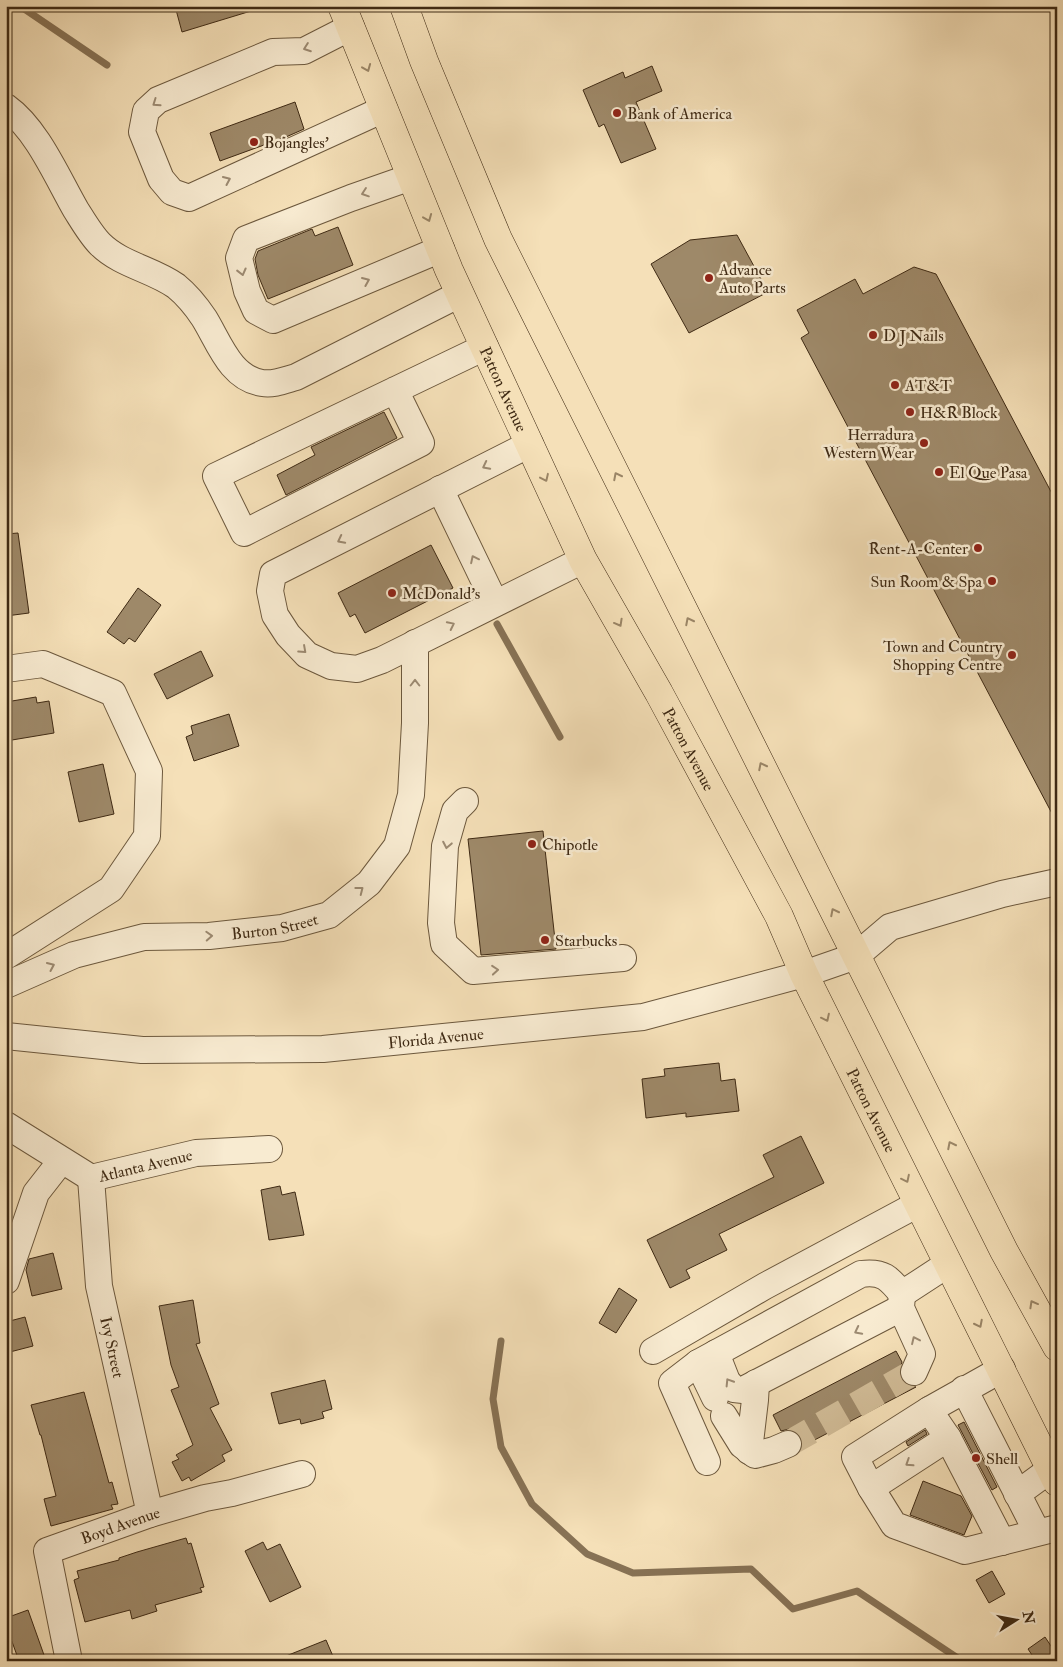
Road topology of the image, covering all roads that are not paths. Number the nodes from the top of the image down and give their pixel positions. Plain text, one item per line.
1 (404, 6) edge
2 (346, 17) edge
3 (6, 107) edge
4 (384, 109) junction
5 (411, 177) junction
6 (441, 249) junction
7 (460, 294) junction
8 (485, 346) junction
9 (395, 390) junction
10 (530, 444) junction
11 (440, 490) junction
12 (583, 560) junction
13 (495, 603) junction
14 (415, 643) junction
15 (6, 670) edge
16 (465, 801) dead end
17 (1057, 882) edge
18 (6, 956) edge
19 (856, 956) junction
20 (623, 958) dead end
21 (804, 974) junction
22 (6, 985) edge
23 (6, 1036) edge
24 (6, 1125) edge
25 (269, 1149) dead end
26 (61, 1161) junction
27 (91, 1178) junction
28 (918, 1204) junction
29 (948, 1264) junction
30 (6, 1281) edge
31 (902, 1301) junction
32 (1057, 1347) edge
33 (653, 1351) dead end
34 (707, 1358) junction
35 (1002, 1369) junction
36 (914, 1372) dead end
37 (756, 1383) junction
38 (964, 1390) junction
39 (929, 1410) junction
40 (948, 1438) junction
41 (788, 1444) tunnel mouth
42 (749, 1451) junction
43 (707, 1462) dead end
44 (302, 1474) dead end
45 (1054, 1476) edge
46 (871, 1488) junction
47 (1017, 1494) junction
48 (150, 1514) junction
49 (1047, 1530) edge
50 (1002, 1542) junction
51 (69, 1661) edge

19 -> 1 main road
2 -> 4 main road, Patton Avenue
2 -> 4 street
3 - 7 street
4 - 5 main road, Patton Avenue
5 -> 6 main road, Patton Avenue
5 -> 6 street
6 - 7 main road, Patton Avenue
7 - 8 main road, Patton Avenue
8 - 9 street
8 - 10 main road, Patton Avenue
9 - 9 street
10 -> 11 street
10 -> 12 main road, Patton Avenue
13 -> 11 street
11 -> 14 street
12 - 13 street
12 -> 21 main road, Patton Avenue
14 -> 13 street
22 -> 14 street, Burton Street
15 - 18 street
16 -> 20 street
17 - 19 street
19 - 21 street, Florida Avenue
32 -> 19 main road
21 - 23 street, Florida Avenue
21 -> 28 main road, Patton Avenue
24 - 26 street, Atlanta Avenue
25 - 27 street, Atlanta Avenue
26 - 27 street, Atlanta Avenue
26 - 30 street
27 - 48 street, Ivy Street
28 - 29 main road, Patton Avenue
28 - 33 street
29 - 31 street
29 -> 35 main road, Patton Avenue
31 - 34 street
36 -> 31 street
31 -> 37 street
37 -> 34 street
34 - 42 street
34 - 43 street
35 - 38 street
35 - 45 main road, Patton Avenue
37 - 42 street
38 - 39 street
38 - 47 street
39 - 40 street
39 - 46 street
40 -> 46 street
40 - 50 street
41 - 42 street
44 - 48 street, Boyd Avenue
45 - 47 street
46 - 50 street
47 - 49 street
48 - 51 street, Boyd Avenue
49 - 50 street

